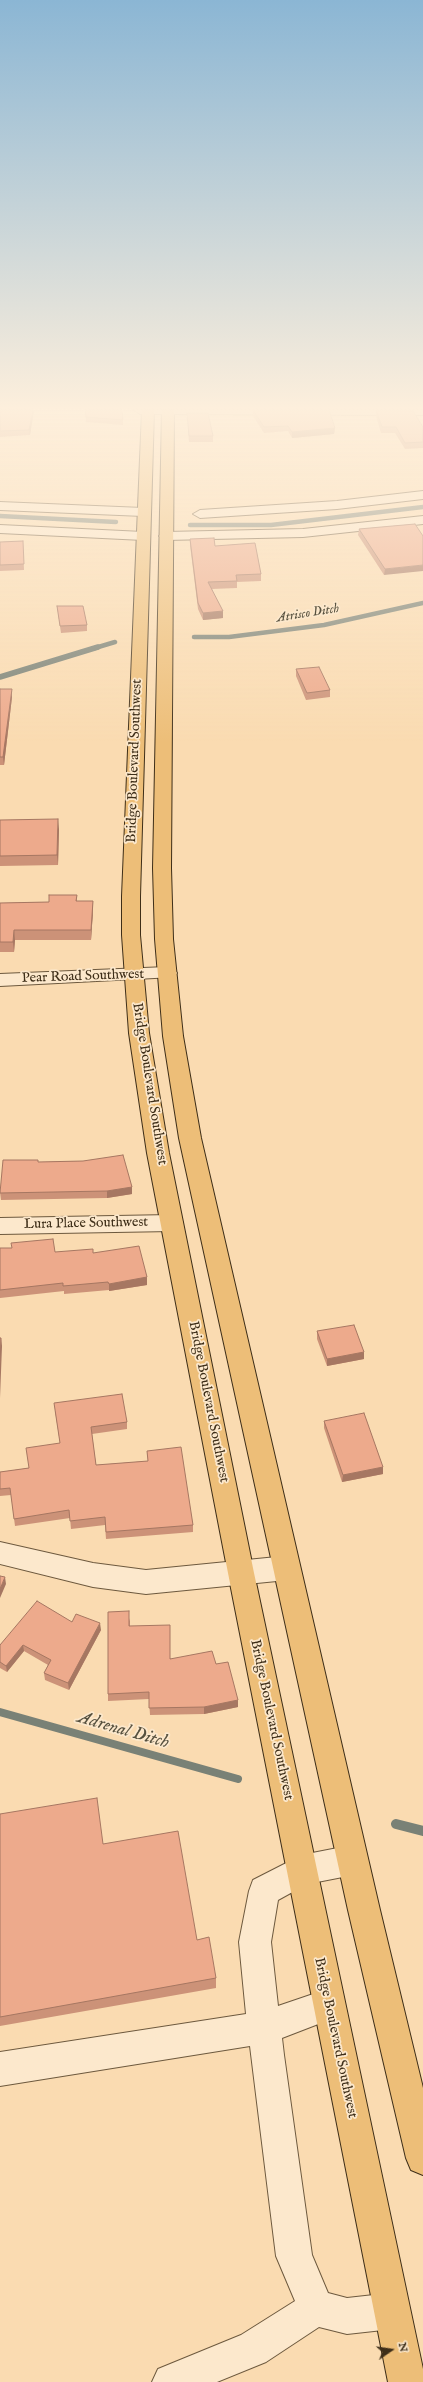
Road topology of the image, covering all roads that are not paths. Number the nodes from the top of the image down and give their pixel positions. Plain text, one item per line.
1 (143, 521) edge
2 (166, 521) edge
3 (411, 521) edge
4 (0, 529) edge
5 (143, 536) junction
6 (166, 536) junction
7 (167, 973) junction
8 (134, 975) junction
9 (0, 980) edge
10 (172, 1223) junction
11 (0, 1226) edge
12 (0, 1553) edge
13 (287, 1568) junction
14 (241, 1573) junction
15 (353, 1860) junction
16 (302, 1870) junction
17 (328, 2005) junction
18 (265, 2027) junction
19 (0, 2069) edge
20 (423, 2158) edge
21 (316, 2308) junction
22 (392, 2311) junction
23 (171, 2382) edge
24 (407, 2382) edge

1 - 5 main road, Bridge Boulevard Southwest
2 - 6 main road, Bridge Boulevard Southwest
3 - 6 street
4 - 5 street
5 - 8 main road, Bridge Boulevard Southwest
6 - 7 main road, Bridge Boulevard Southwest
7 - 8 street, Pear Road Southwest
7 - 13 main road, Bridge Boulevard Southwest
8 - 9 street, Pear Road Southwest
8 - 10 main road, Bridge Boulevard Southwest
10 - 11 street, Lura Place Southwest
10 - 14 main road, Bridge Boulevard Southwest
12 - 14 street
13 - 14 street
13 - 15 main road, Bridge Boulevard Southwest
14 - 16 main road, Bridge Boulevard Southwest
15 - 16 street
15 - 20 main road, Bridge Boulevard Southwest
16 - 17 main road, Bridge Boulevard Southwest
16 - 18 street
17 - 18 street
17 - 22 main road, Bridge Boulevard Southwest
18 - 19 street
18 - 21 street
21 - 22 street
21 - 23 street
22 - 24 main road, Bridge Boulevard Southwest

